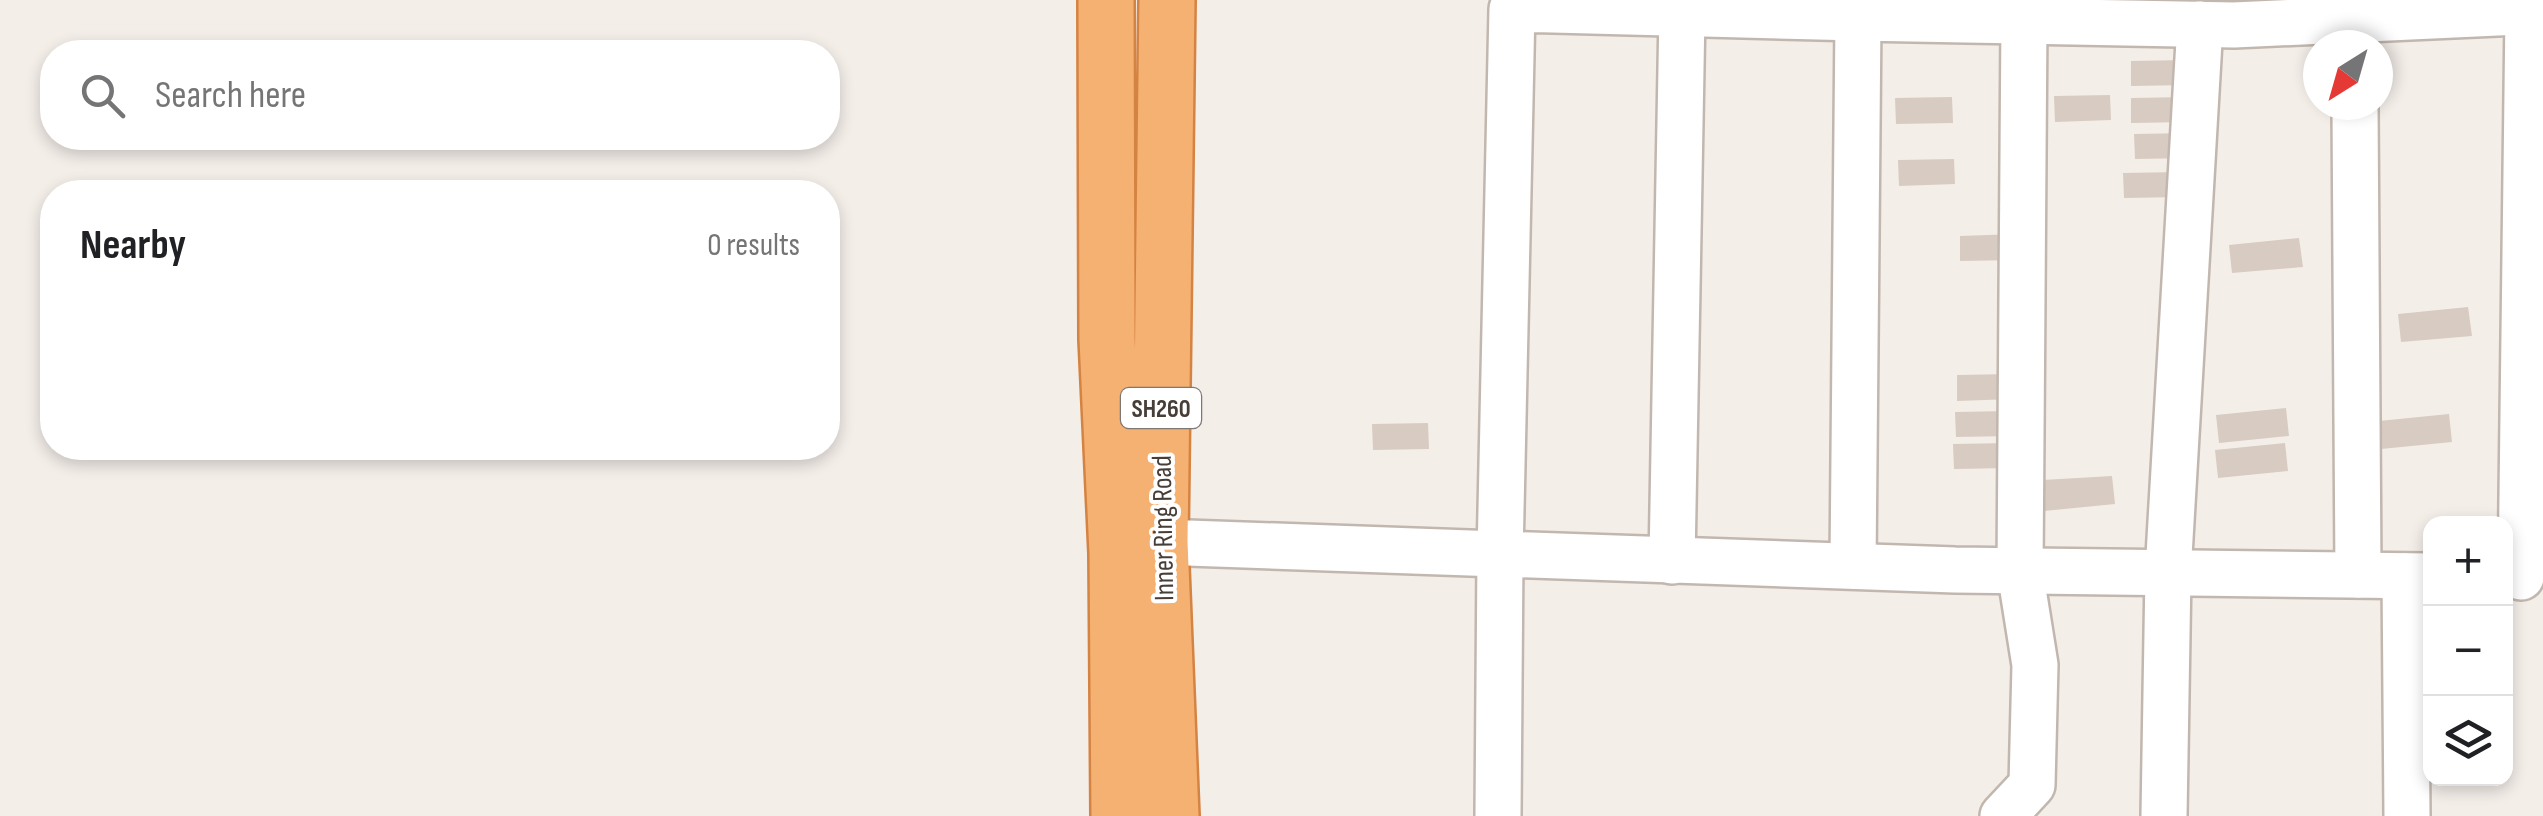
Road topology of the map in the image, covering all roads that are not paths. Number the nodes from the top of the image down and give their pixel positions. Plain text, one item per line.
1 (1106, 0) edge
2 (1167, 0) edge
3 (1510, 4) edge
4 (2536, 12) edge
5 (1682, 13) junction
6 (1858, 18) junction
7 (2024, 20) junction
8 (2200, 24) junction
9 (2316, 30) edge
10 (2372, 30) edge
11 (2355, 120) edge
12 (1160, 542) junction
13 (1500, 555) junction
14 (1672, 561) junction
15 (1853, 566) junction
16 (2020, 571) junction
17 (2168, 572) junction
18 (2358, 575) junction
19 (2418, 576) edge
20 (2523, 578) edge
21 (1120, 816) edge
22 (1172, 816) edge
23 (1498, 816) edge
24 (2004, 816) edge
25 (2164, 816) edge
26 (2407, 816) edge

1 - 21 highway, Inner Ring Road
2 - 12 highway, Inner Ring Road / SH260
3 - 5 street
3 - 13 street
4 - 10 street
4 - 20 street
5 - 6 street
5 - 14 street
6 - 7 street
6 - 15 street
7 - 8 street
7 - 16 street
8 - 9 street
8 - 17 street
11 - 18 street
12 - 13 street
12 - 22 highway, Inner Ring Road / SH260
13 - 14 street
13 - 23 street
14 - 15 street
15 - 16 street
16 - 17 street
16 - 24 street
17 - 18 street
17 - 25 street
18 - 19 street
19 - 26 street

